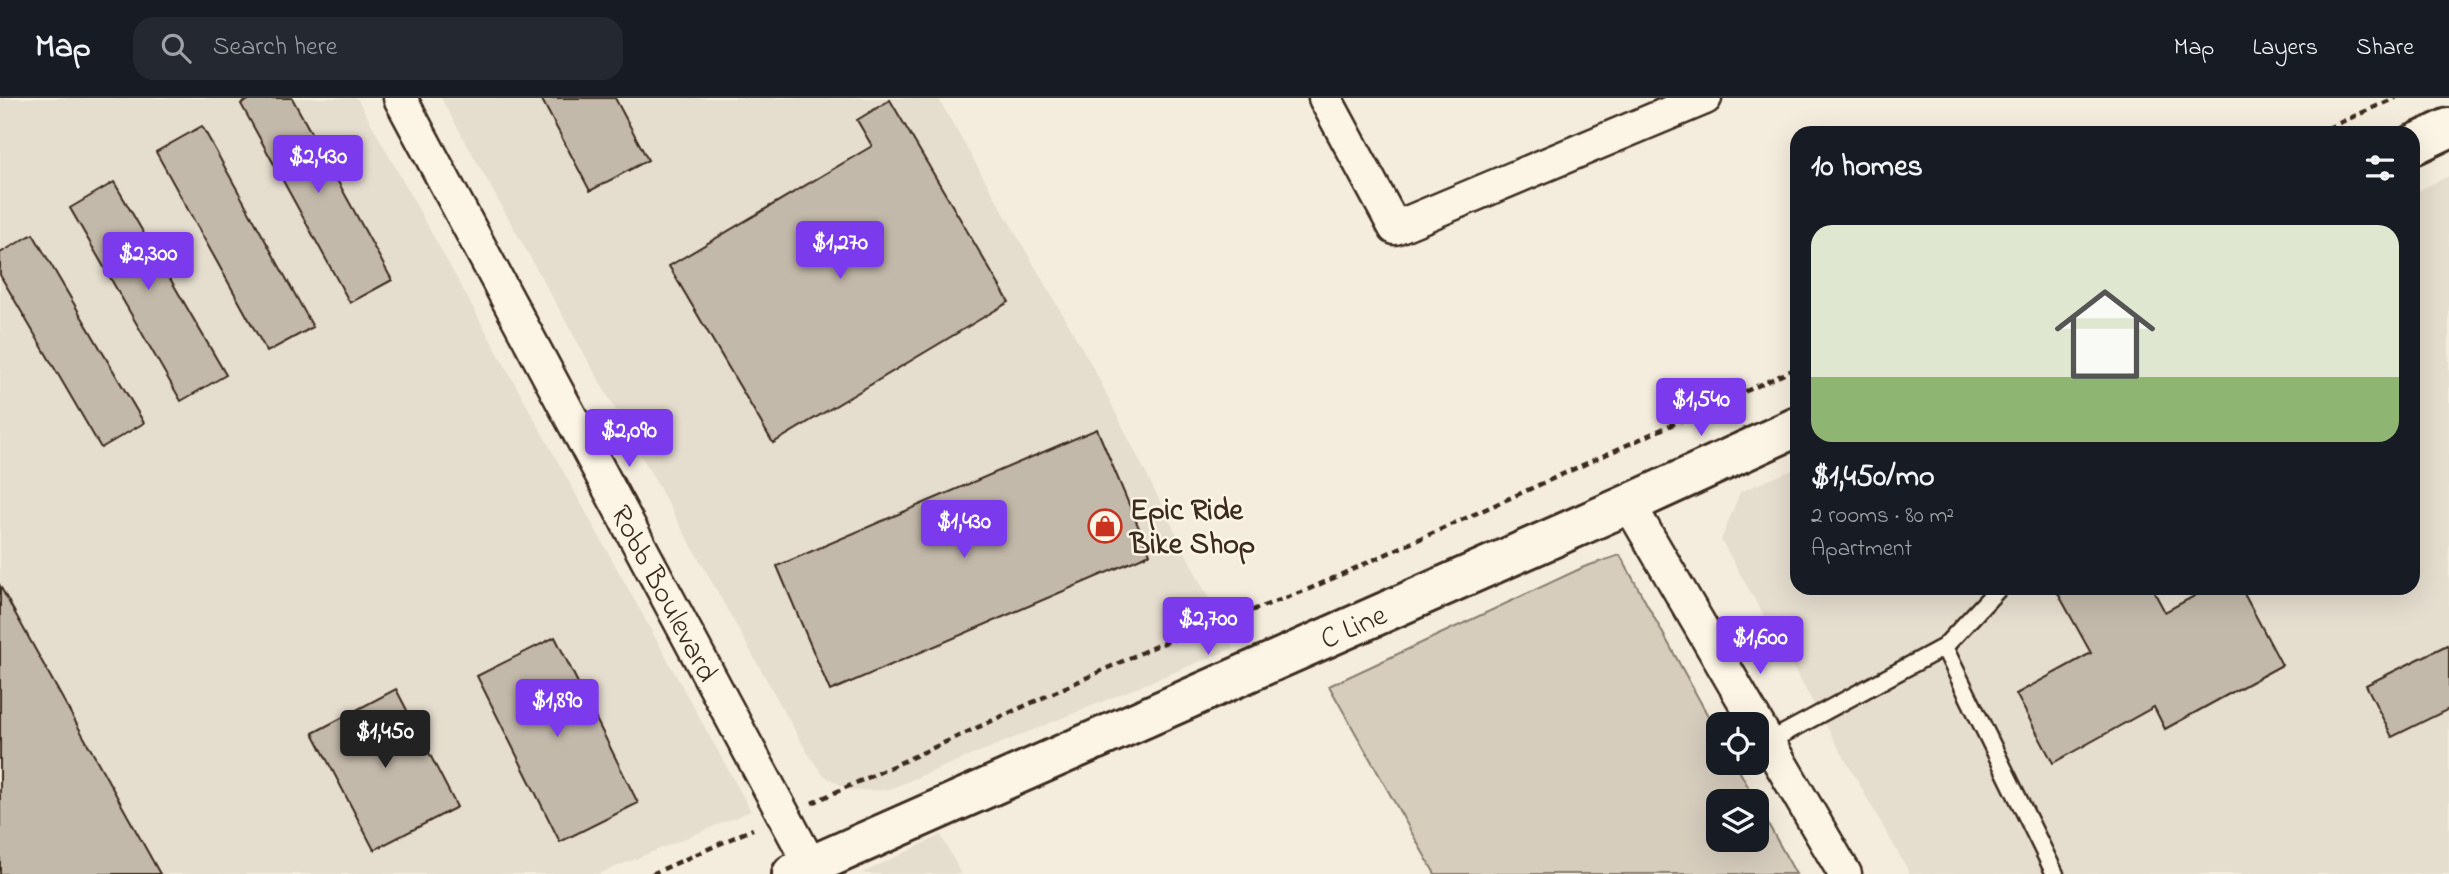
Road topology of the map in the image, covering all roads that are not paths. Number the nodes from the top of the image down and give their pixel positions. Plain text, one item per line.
1 (400, 98) edge
2 (1325, 98) edge
3 (1705, 98) edge
4 (2449, 128) edge
5 (2420, 142) edge
6 (1790, 430) edge
7 (1629, 504) junction
8 (1992, 595) edge
9 (1944, 647) junction
10 (1750, 712) edge
11 (1769, 741) edge
12 (1769, 744) edge
13 (802, 870) edge
14 (1845, 874) edge
15 (2055, 874) edge

1 - 13 street, Robb Boulevard
2 - 3 street
4 - 5 street
6 - 7 street, C Line
7 - 10 street
7 - 13 street, C Line
8 - 9 lane
9 - 11 lane
9 - 15 lane
12 - 14 street

